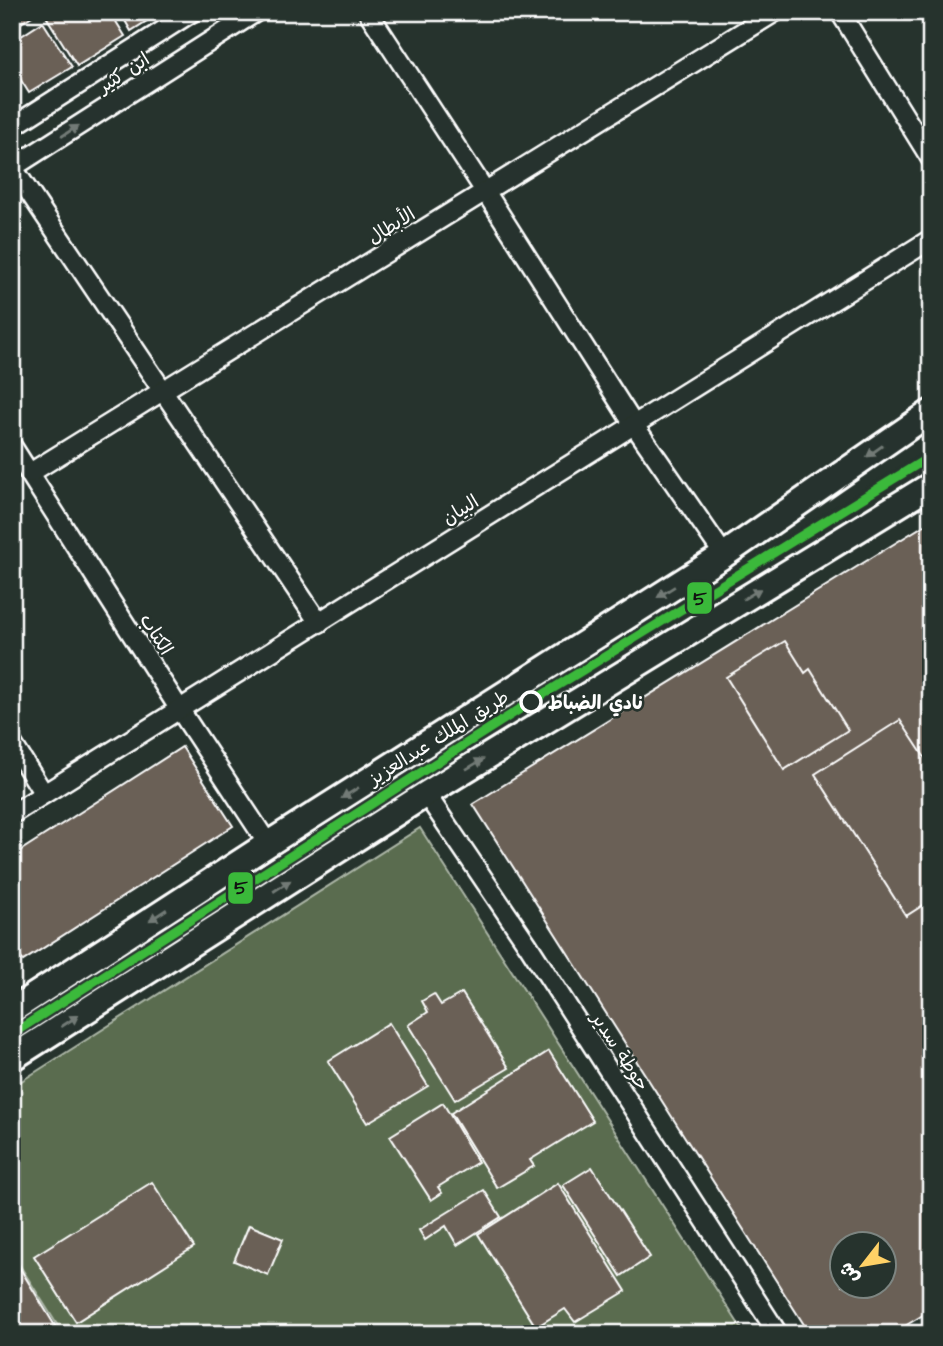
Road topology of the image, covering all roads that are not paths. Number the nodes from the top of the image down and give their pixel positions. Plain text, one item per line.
1 (192, 12) edge
2 (256, 12) edge
3 (368, 12) edge
4 (775, 12) edge
5 (840, 12) edge
6 (12, 127) edge
7 (931, 159) edge
8 (13, 168) edge
9 (485, 191) junction
10 (931, 239) edge
11 (163, 390) junction
12 (931, 412) edge
13 (634, 425) junction
14 (12, 446) edge
15 (30, 473) junction
16 (931, 485) edge
17 (724, 555) junction
18 (319, 622) junction
19 (180, 710) junction
20 (12, 743) edge
21 (44, 794) junction
22 (426, 794) junction
23 (12, 814) edge
24 (268, 845) junction
25 (14, 1004) edge
26 (12, 1058) edge
27 (778, 1334) edge

1 - 6 street, ابن كثير
8 -> 2 street, ابن كثير
3 - 9 street
4 - 9 street, الأبطال
5 - 7 street
8 - 11 street
9 - 11 street, الأبطال
9 - 13 street
10 - 13 street, البيان
11 - 15 street, الأبطال
11 - 18 street
12 -> 17 main road, طريق الملك عبدالعزيز
13 - 17 street
13 - 18 street, البيان
14 - 15 street, الكتاب
15 - 19 street, الكتاب
22 -> 16 main road
17 -> 24 main road, طريق الملك عبدالعزيز
18 - 19 street, البيان
19 - 21 street, البيان
19 - 24 street, الكتاب
20 - 21 street
21 - 23 street, البيان
26 -> 22 main road
22 - 27 street, حوطة سدير
24 -> 25 main road, طريق الملك عبدالعزيز

